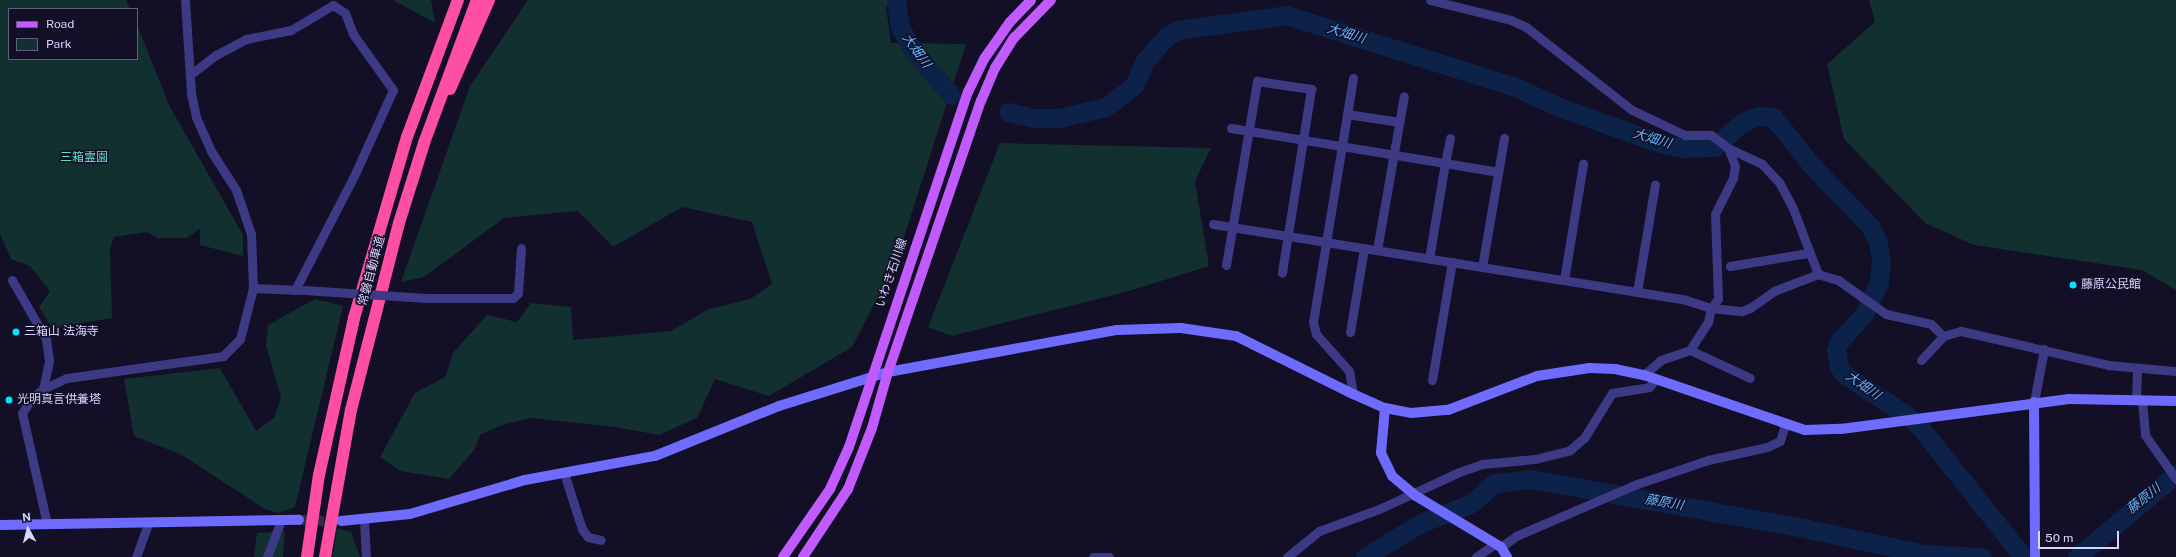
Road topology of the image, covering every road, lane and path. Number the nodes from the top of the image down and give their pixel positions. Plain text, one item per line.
1 (185, 0) edge
2 (458, 0) edge
3 (477, 0) edge
4 (489, 0) edge
5 (1031, 0) edge
6 (1050, 0) edge
7 (1430, 0) edge
8 (190, 75) junction
9 (1353, 78) dead end
10 (1404, 96) dead end
11 (1347, 114) junction
12 (1399, 122) junction
13 (1231, 128) dead end
14 (1248, 131) junction
15 (1450, 138) dead end
16 (1504, 138) dead end
17 (1303, 140) junction
18 (424, 143) junction
19 (1342, 146) junction
20 (1727, 148) junction
21 (1394, 154) junction
22 (1446, 163) junction
23 (1583, 164) dead end
24 (1498, 172) junction
25 (1655, 184) dead end
26 (1213, 224) dead end
27 (1232, 227) junction
28 (1287, 236) junction
29 (1326, 242) junction
30 (521, 248) dead end
31 (1364, 248) junction
32 (1377, 250) junction
33 (1808, 253) junction
34 (1430, 258) junction
35 (1452, 262) junction
36 (1226, 265) dead end
37 (1730, 266) dead end
38 (1482, 267) junction
39 (1282, 273) dead end
40 (1818, 274) junction
41 (12, 280) dead end
42 (1564, 280) junction
43 (253, 288) junction
44 (300, 290) junction
45 (1637, 292) junction
46 (1711, 308) junction
47 (1350, 332) dead end
48 (1943, 336) junction
49 (2044, 349) junction
50 (1690, 350) junction
51 (1921, 360) dead end
52 (2137, 368) junction
53 (2176, 371) edge
54 (888, 372) junction
55 (1644, 375) junction
56 (870, 377) junction
57 (1750, 378) dead end
58 (1432, 380) dead end
59 (1656, 380) junction
60 (43, 389) junction
61 (1353, 394) junction
62 (2139, 400) junction
63 (2176, 400) edge
64 (2034, 402) junction
65 (1384, 408) junction
66 (1785, 425) junction
67 (564, 473) junction
68 (2176, 480) edge
69 (1414, 494) junction
70 (281, 520) junction
71 (299, 520) tunnel mouth
72 (364, 520) junction
73 (342, 521) tunnel mouth
74 (149, 522) junction
75 (47, 524) junction
76 (0, 525) edge
77 (601, 540) dead end
78 (1497, 546) junction
79 (2035, 552) edge
80 (136, 557) edge
81 (267, 557) edge
82 (307, 557) edge
83 (325, 557) edge
84 (366, 557) edge
85 (782, 557) edge
86 (803, 557) edge
87 (1093, 557) edge
88 (1109, 557) edge
89 (1287, 557) edge
90 (1476, 557) edge
91 (1507, 557) edge

1 - 8 street
2 - 82 highway, 常磐自動車道
3 - 18 highway, 常磐自動車道
4 - 18 highway
5 - 56 main road, いわき石川線
6 - 54 main road
7 - 20 street
8 - 43 street
8 - 44 street
9 - 11 street
10 - 12 street
11 - 12 street
11 - 19 street
12 - 21 street
13 - 14 street
14 - 17 street
14 - 17 street
14 - 27 street
15 - 22 street
16 - 24 street
17 - 19 street
17 - 28 street
18 - 83 highway, 常磐自動車道
19 - 21 street
19 - 29 street
20 - 33 street
20 - 46 street
21 - 22 street
21 - 32 street
22 - 24 street
22 - 34 street
23 - 42 street
24 - 38 street
25 - 45 street
26 - 27 street
27 - 28 street
27 - 36 street
28 - 29 street
28 - 39 street
29 - 31 street
29 - 61 street
30 - 44 street, bridge
31 - 32 street
31 - 47 street
32 - 34 street
33 - 37 street
33 - 40 street
34 - 35 street
35 - 38 street
35 - 58 street
38 - 42 street
40 - 46 street
40 - 48 street
41 - 60 street
42 - 45 street
43 - 44 street
43 - 60 street
45 - 46 street
46 - 50 street
48 - 49 street
48 - 51 street
49 - 52 street
49 - 64 street
50 - 55 street
50 - 57 street
52 - 53 street
52 - 62 street
54 - 56 street
54 - 61 street
54 - 86 main road
55 - 59 street
55 - 65 street
56 - 67 street
56 - 85 main road, いわき石川線
59 - 66 street
59 - 69 street
60 - 75 street
61 - 65 street
62 - 63 street
62 - 64 street
62 - 68 street
64 - 66 street
64 - 79 street
65 - 69 street
66 - 78 street
67 - 72 street
67 - 77 street
69 - 78 street
69 - 89 street
70 - 71 street
70 - 74 street
70 - 81 street
72 - 73 street
72 - 84 street
74 - 75 street
74 - 80 street
75 - 76 street
78 - 90 street
78 - 91 street
87 - 88 street

